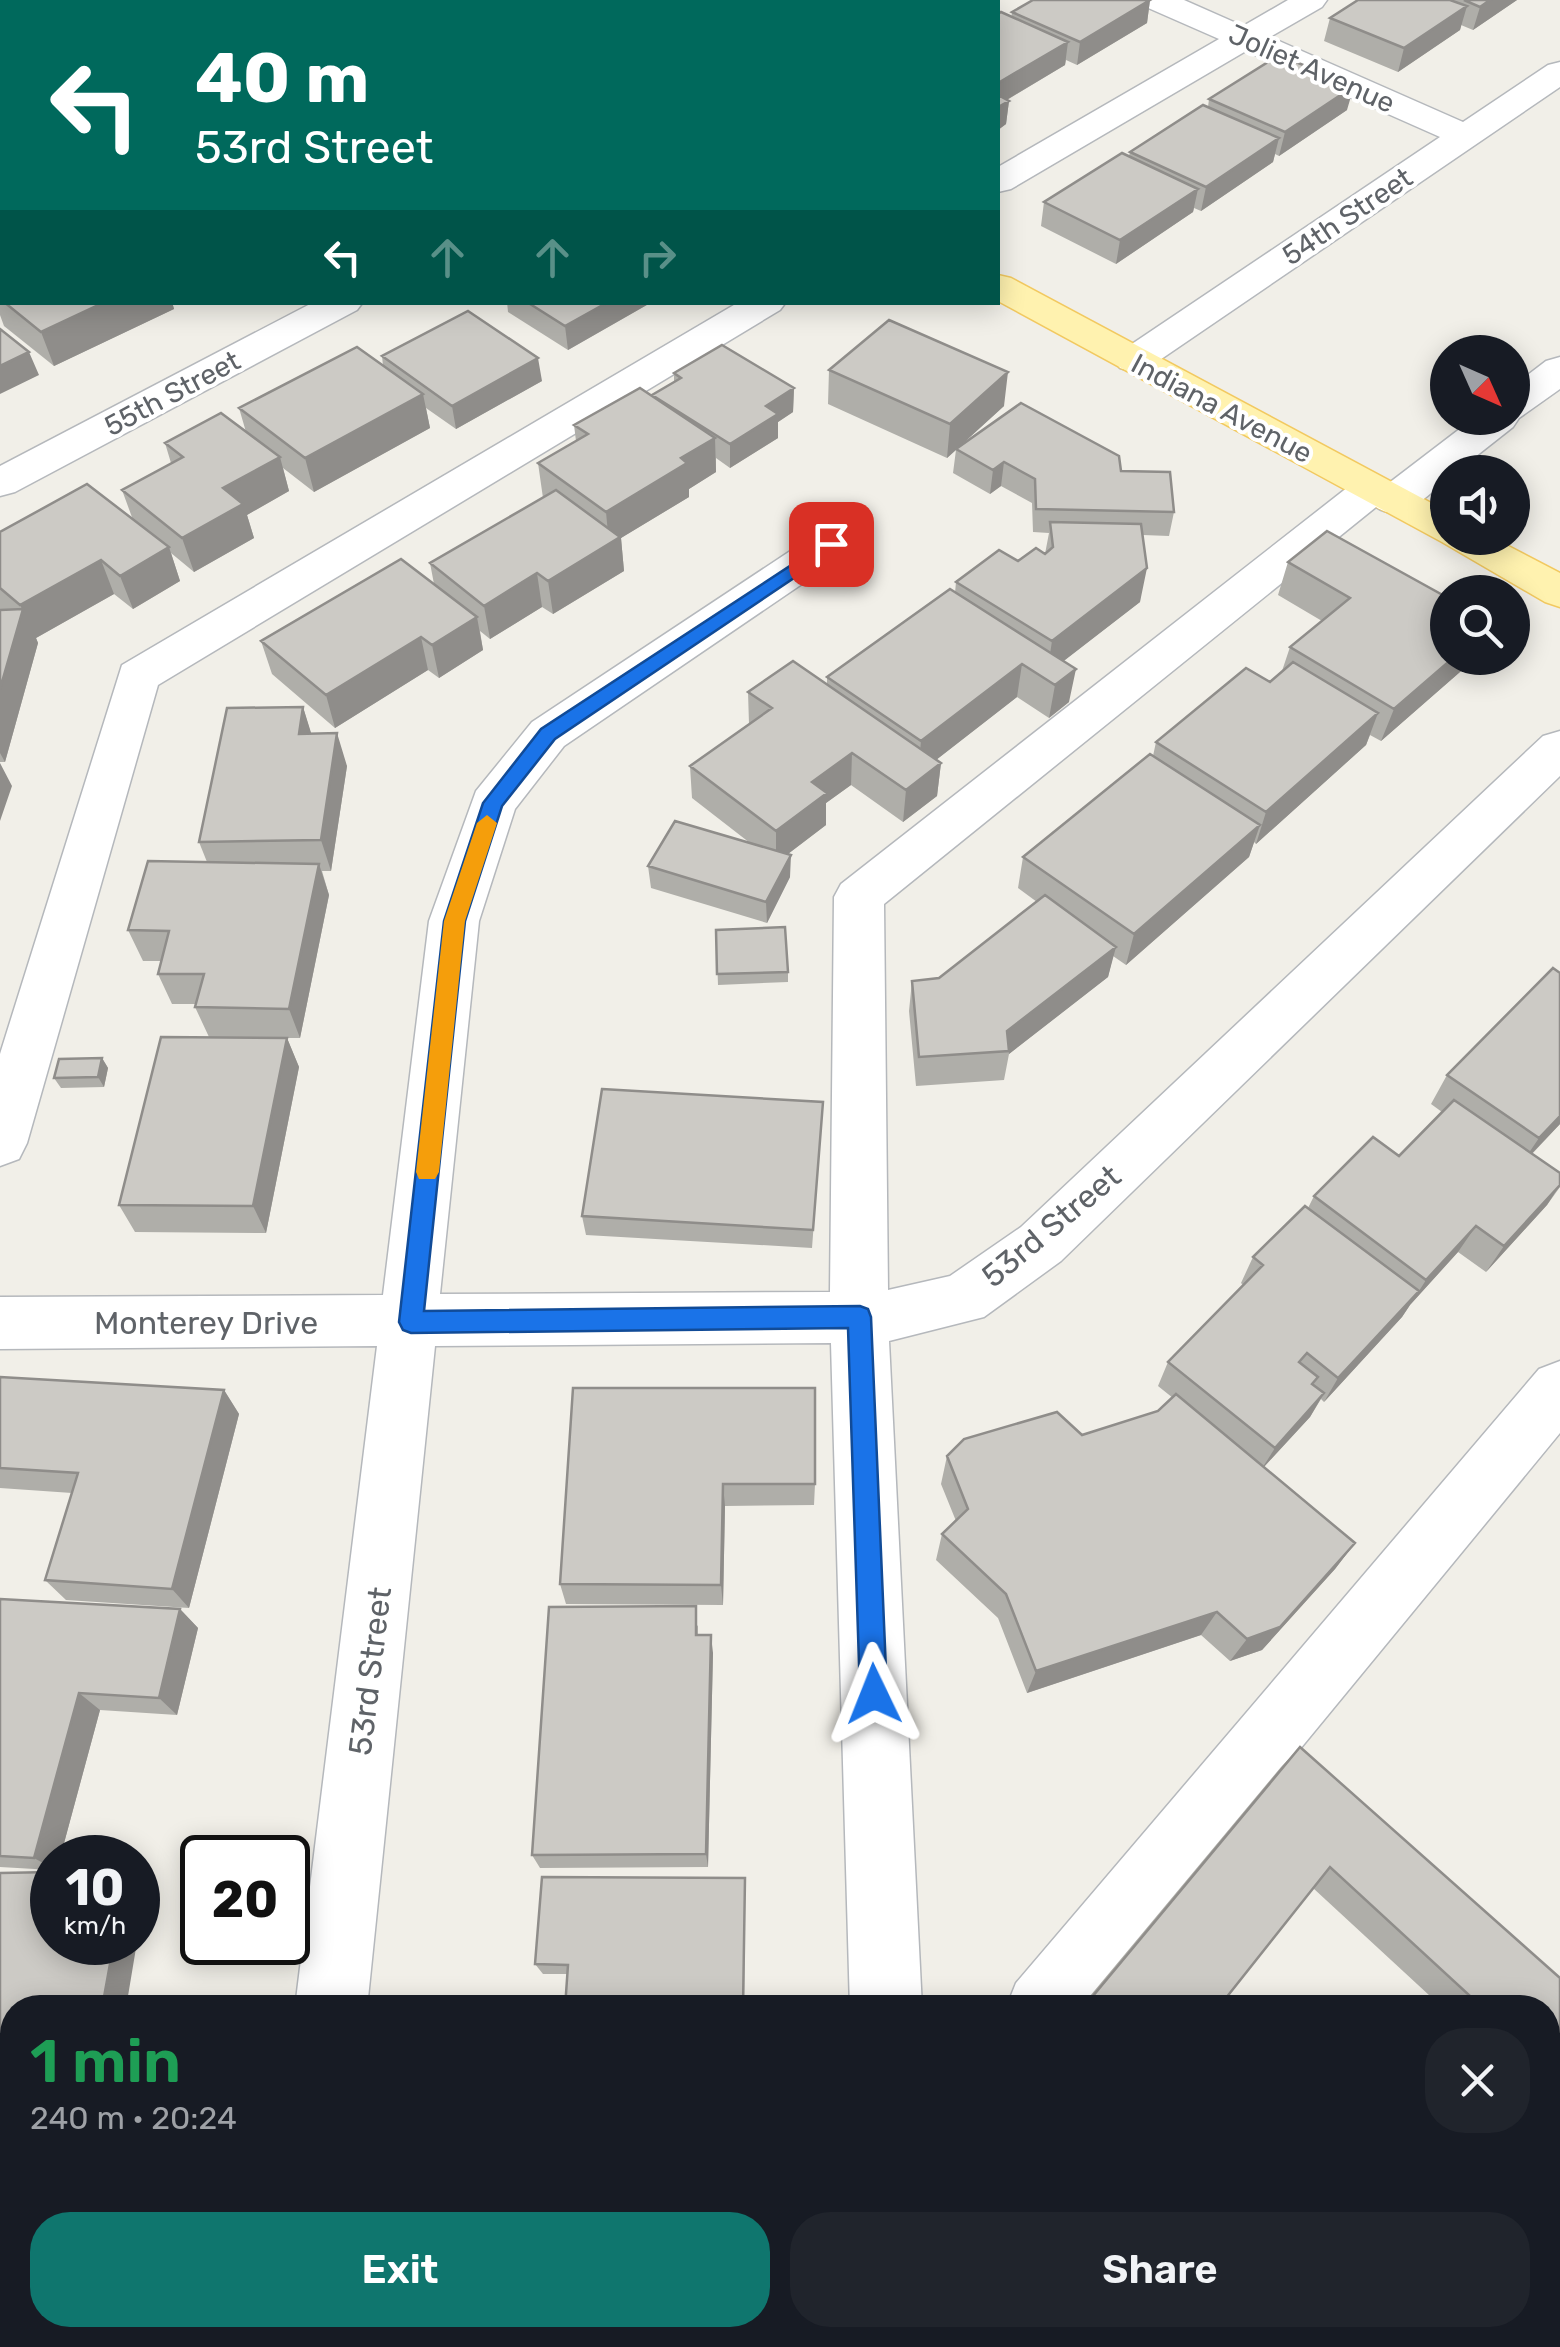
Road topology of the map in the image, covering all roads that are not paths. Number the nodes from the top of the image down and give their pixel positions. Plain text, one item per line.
1 (1157, 0) edge
2 (1311, 0) edge
3 (1245, 39) junction
4 (1560, 72) edge
5 (1466, 136) junction
6 (1000, 180) edge
7 (1000, 287) edge
8 (338, 305) edge
9 (762, 305) edge
10 (1134, 360) junction
11 (1560, 369) edge
12 (1530, 392) edge
13 (1472, 435) edge
14 (0, 483) edge
15 (1382, 495) junction
16 (1430, 520) edge
17 (831, 544) dead end
18 (1491, 555) edge
19 (1560, 592) edge
20 (1560, 748) edge
21 (0, 1142) edge
22 (860, 1317) junction
23 (411, 1322) junction
24 (0, 1323) edge
25 (1560, 1388) edge
26 (332, 1995) edge
27 (886, 1995) edge
28 (1052, 1995) edge

1 - 3 street, Joliet Avenue
2 - 3 street
3 - 5 street, Joliet Avenue
3 - 6 street
4 - 5 street, 54th Street
5 - 10 street, 54th Street
7 - 10 main road, Indiana Avenue
8 - 14 street, 55th Street
9 - 21 street
10 - 15 main road, Indiana Avenue
11 - 12 street
13 - 15 street
15 - 16 main road, Indiana Avenue
15 - 22 street
17 - 23 street
18 - 19 main road
20 - 22 street, 53rd Street
22 - 23 street, 53rd Street
22 - 27 street
23 - 24 street, Monterey Drive
23 - 26 street, 53rd Street
25 - 28 street

